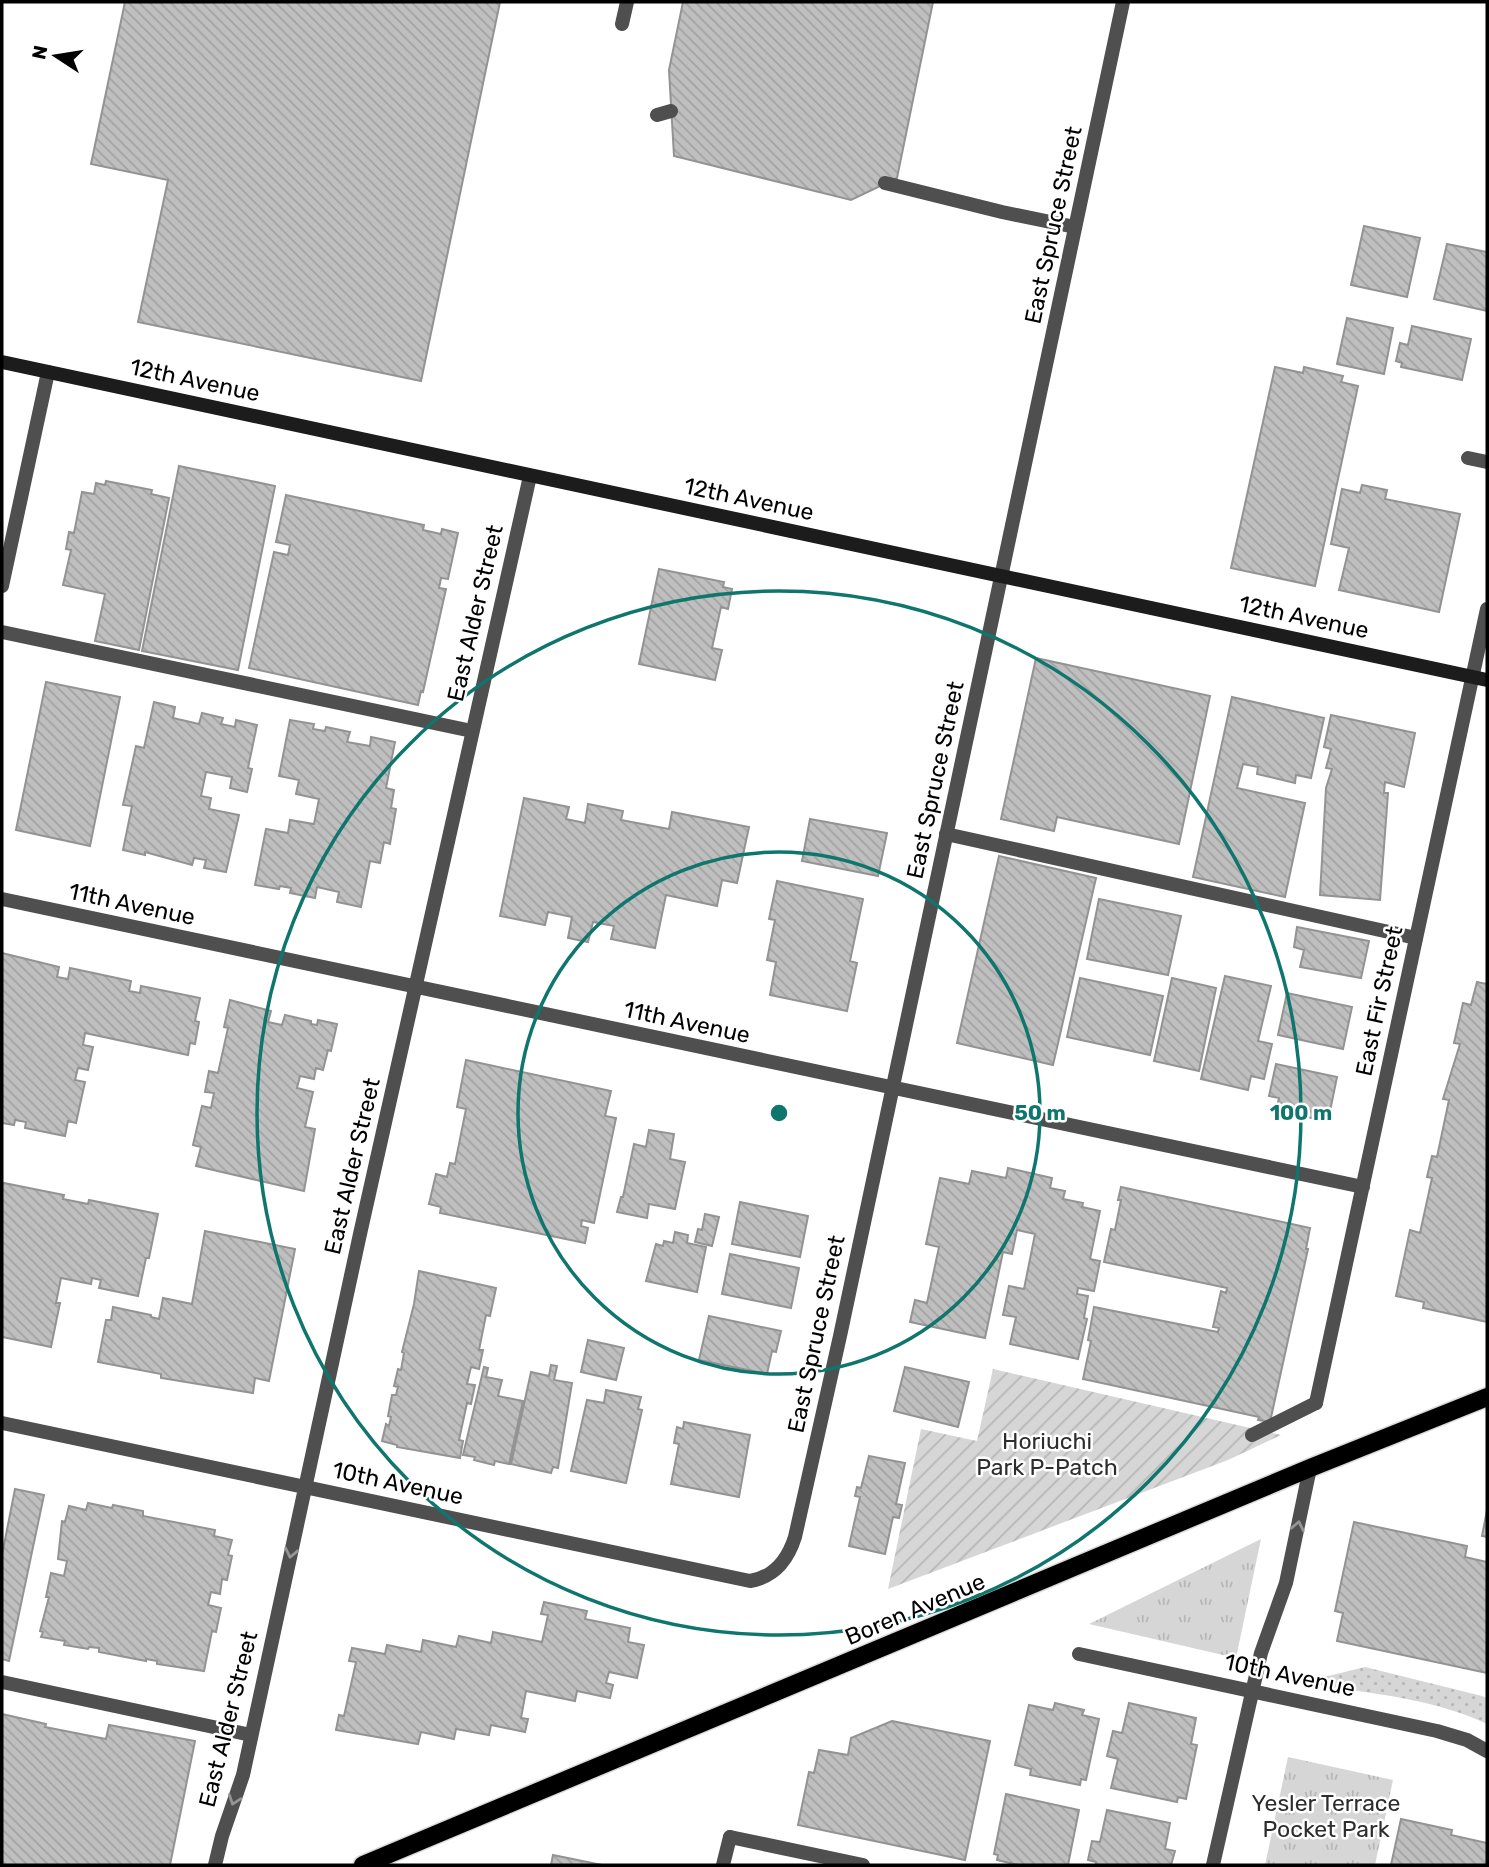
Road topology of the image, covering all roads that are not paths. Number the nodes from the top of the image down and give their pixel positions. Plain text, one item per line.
1 (627, 2) edge
2 (1123, 2) edge
3 (622, 24) dead end
4 (886, 183) dead end
5 (1075, 227) junction
6 (2, 362) edge
7 (48, 372) junction
8 (1468, 458) dead end
9 (1487, 462) edge
10 (530, 476) junction
11 (1001, 576) junction
12 (2, 586) edge
13 (1487, 609) edge
14 (2, 632) edge
15 (1472, 677) junction
16 (1487, 680) edge
17 (472, 732) junction
18 (946, 834) junction
19 (2, 899) edge
20 (1416, 938) junction
21 (415, 988) junction
22 (891, 1088) junction
23 (1363, 1187) junction
24 (1487, 1398) edge
25 (2, 1423) edge
26 (1252, 1435) dead end
27 (1310, 1468) junction
28 (305, 1486) junction
29 (781, 1564) joint
30 (1079, 1654) dead end
31 (2, 1682) edge
32 (1252, 1690) junction
33 (251, 1735) junction
34 (1487, 1751) edge
35 (215, 1865) edge
36 (363, 1865) edge
37 (723, 1865) edge
38 (863, 1865) edge
39 (1213, 1865) edge

1 - 3 street
2 - 5 street, East Spruce Street
4 - 5 street
5 - 11 street, East Spruce Street
6 - 7 main road, 12th Avenue
7 - 10 main road, 12th Avenue
7 - 12 street
8 - 9 street
10 - 11 main road, 12th Avenue
10 - 17 street, East Alder Street
11 - 15 main road, 12th Avenue
11 - 18 street, East Spruce Street
13 - 15 street, East Fir Street
14 - 17 street
15 - 16 main road, 12th Avenue
15 - 20 street, East Fir Street
17 - 21 street, East Alder Street
18 - 20 street
18 - 22 street, East Spruce Street
19 - 21 street, 11th Avenue
20 - 23 street, East Fir Street
21 - 22 street, 11th Avenue
21 - 28 street, East Alder Street
22 - 23 street, 11th Avenue
22 - 29 street, East Spruce Street
23 - 26 street, East Fir Street
24 - 27 main road, Boren Avenue
25 - 28 street, 10th Avenue
32 -> 27 street
27 - 36 main road, Boren Avenue
28 - 29 street, 10th Avenue
28 -> 33 street, East Alder Street
30 - 32 street, 10th Avenue
31 - 33 street
32 - 34 street, 10th Avenue
32 - 39 street
33 -> 35 street, East Alder Street
37 - 38 street

